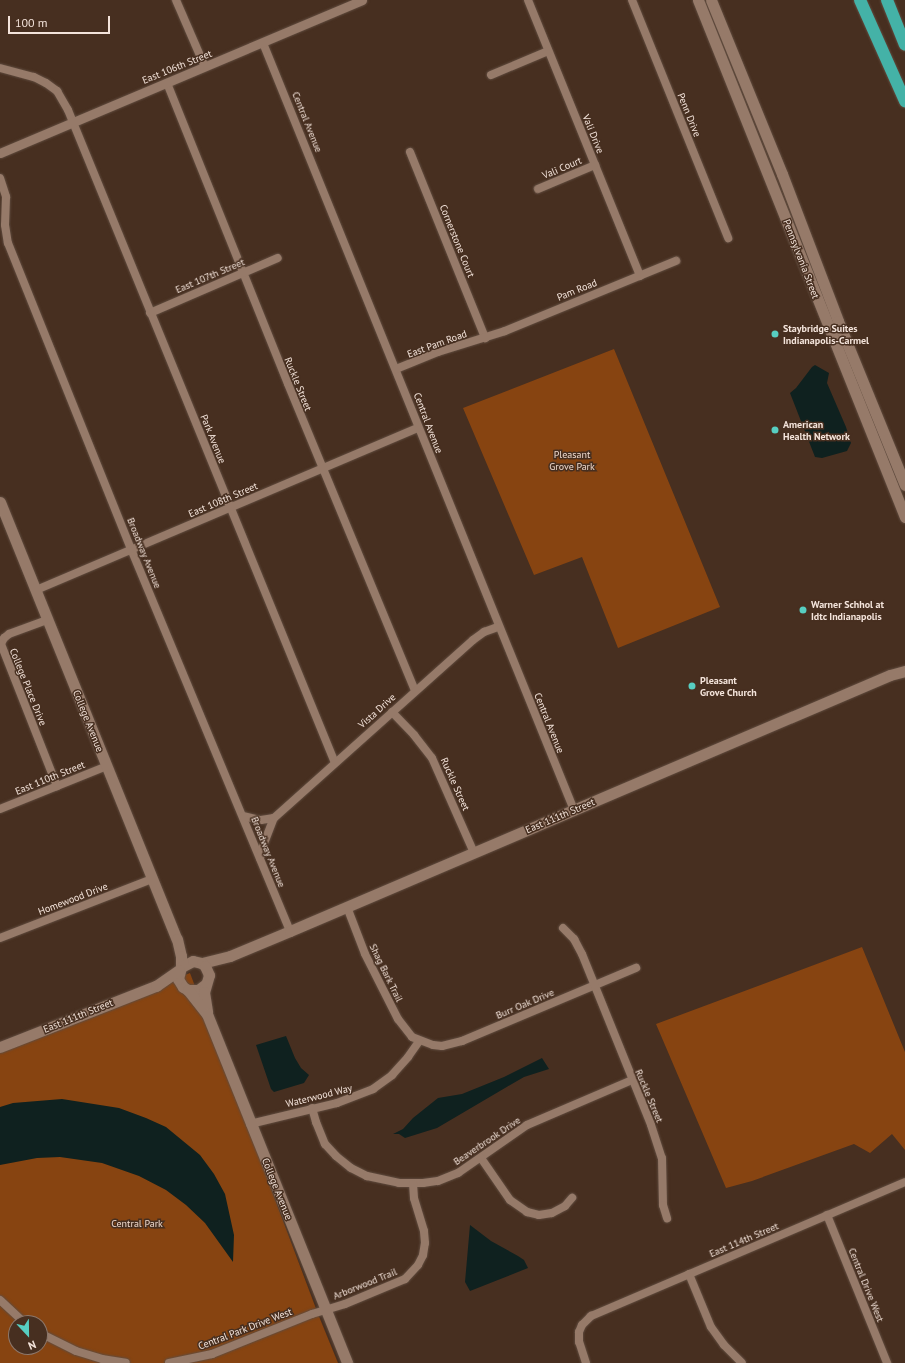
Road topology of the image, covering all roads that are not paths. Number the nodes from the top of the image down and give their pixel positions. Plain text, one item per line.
1 (176, 0) edge
2 (362, 0) edge
3 (528, 0) edge
4 (632, 0) edge
5 (698, 0) edge
6 (710, 0) edge
7 (860, 0) edge
8 (887, 0) edge
9 (263, 43) junction
10 (905, 45) edge
11 (548, 51) junction
12 (205, 67) junction
13 (0, 68) edge
14 (491, 75) dead end
15 (167, 83) junction
16 (905, 101) edge
17 (72, 123) junction
18 (410, 152) dead end
19 (0, 153) edge
20 (595, 165) junction
21 (0, 178) edge
22 (538, 189) dead end
23 (728, 238) dead end
24 (278, 258) dead end
25 (676, 261) dead end
26 (244, 273) junction
27 (640, 276) junction
28 (150, 313) junction
29 (485, 338) junction
30 (396, 369) junction
31 (418, 428) junction
32 (322, 468) junction
33 (905, 485) edge
34 (0, 502) edge
35 (230, 508) junction
36 (905, 517) edge
37 (131, 549) junction
38 (36, 590) junction
39 (47, 620) junction
40 (498, 626) junction
41 (905, 665) edge
42 (905, 671) edge
43 (890, 675) junction
44 (415, 691) junction
45 (392, 712) junction
46 (335, 764) junction
47 (107, 766) junction
48 (57, 786) junction
49 (0, 809) edge
50 (574, 810) junction
51 (243, 816) junction
52 (274, 818) junction
53 (474, 853) junction
54 (260, 858) junction
55 (152, 879) junction
56 (347, 907) junction
57 (563, 928) dead end
58 (290, 931) junction
59 (0, 938) edge
60 (177, 939) junction
61 (230, 956) junction
62 (200, 962) junction
63 (180, 968) junction
64 (636, 968) dead end
65 (207, 982) junction
66 (594, 985) junction
67 (156, 986) junction
68 (186, 989) junction
69 (206, 1014) junction
70 (419, 1041) junction
71 (0, 1047) edge
72 (632, 1080) junction
73 (312, 1108) junction
74 (250, 1124) junction
75 (481, 1158) junction
76 (905, 1182) edge
77 (413, 1184) junction
78 (572, 1198) dead end
79 (827, 1215) junction
80 (667, 1218) dead end
81 (689, 1274) junction
82 (0, 1300) edge
83 (326, 1310) junction
84 (16, 1315) edge
85 (48, 1337) edge
86 (126, 1363) edge
87 (170, 1363) edge
88 (347, 1363) edge
89 (586, 1363) edge
90 (742, 1363) edge
91 (887, 1363) edge

1 - 12 street
2 - 9 street, East 106th Street
3 - 11 street, Vali Drive
4 - 23 street, Penn Drive
5 - 36 main road, Pennsylvania Street
6 - 33 main road, Pennsylvania Street
7 - 16 highway
8 - 10 highway
9 - 12 street, East 106th Street
9 - 30 street, Central Avenue
11 - 14 street
11 - 20 street, Vali Drive
12 - 15 street, East 106th Street
13 - 17 street, Park Avenue
15 - 17 street, East 106th Street
15 - 26 street, Ruckle Street
17 - 19 street, East 106th Street
17 - 28 street, Park Avenue
18 - 29 street, Cornerstone Court
20 - 22 street, Vali Court
20 - 27 street, Vali Drive
21 - 37 street, Broadway Avenue
24 - 26 street, East 107th Street
25 - 27 street, Pam Road
26 - 28 street, East 107th Street
26 - 32 street, Ruckle Street
27 - 29 street, Pam Road
28 - 35 street, Park Avenue
29 - 30 street, East Pam Road
30 - 31 street, Central Avenue
31 - 32 street, East 108th Street
31 - 40 street, Central Avenue
32 - 35 street, East 108th Street
32 - 44 street, Ruckle Street
34 - 38 main road, College Avenue
35 - 37 street, East 108th Street
35 - 46 street, Park Avenue
37 - 38 street, East 108th Street
37 - 51 street, Broadway Avenue
38 - 39 main road, College Avenue
39 - 47 main road, College Avenue
39 - 48 street, College Place Drive
40 - 44 street, Vista Drive
40 - 50 street, Central Avenue
41 - 43 main road, East 111th Street
42 - 43 main road, East 111th Street
43 - 50 main road, East 111th Street
44 - 45 street, Vista Drive
45 - 46 street, Vista Drive
45 - 53 street, Ruckle Street
46 - 52 street, Vista Drive
47 - 48 street, East 110th Street
47 - 55 main road, College Avenue
48 - 49 street, East 110th Street
50 - 53 main road, East 111th Street
51 - 52 street
51 - 54 street, Broadway Avenue
52 - 54 street, Vista Drive
53 - 56 main road, East 111th Street
54 - 58 street, Broadway Avenue
55 - 59 street, Homewood Drive
55 - 60 main road, College Avenue
56 - 58 main road, East 111th Street
56 - 70 street, Shag Bark Trail
57 - 66 street, Ruckle Street
58 - 61 main road, East 111th Street
60 - 62 main road, College Avenue
60 - 63 main road, College Avenue
61 - 62 main road, East 111th Street
61 - 65 main road, East 111th Street
62 - 63 main road
62 - 65 main road
63 - 67 main road, East 111th Street
63 - 68 main road
64 - 66 street, Burr Oak Drive
65 - 68 main road
65 - 69 main road, College Avenue
66 - 70 street, Burr Oak Drive
66 - 72 street, Ruckle Street
67 - 68 main road, East 111th Street
67 - 71 main road, East 111th Street
68 - 69 main road, College Avenue
69 - 74 main road, College Avenue
70 - 73 street, Waterwood Way
72 - 75 street, Beaverbrook Drive
72 - 80 street, Ruckle Street
73 - 74 street, Waterwood Way
73 - 77 street, Beaverbrook Drive
74 - 83 main road, College Avenue
75 - 77 street, Beaverbrook Drive
75 - 78 street
76 - 79 street, East 114th Street
77 - 83 street, Arborwood Trail
79 - 81 street, East 114th Street
79 - 91 street, Central Drive West
81 - 89 street, East 114th Street
81 - 90 street
82 - 84 street
83 - 87 street, Central Park Drive West
83 - 88 main road, College Avenue
85 - 86 street

